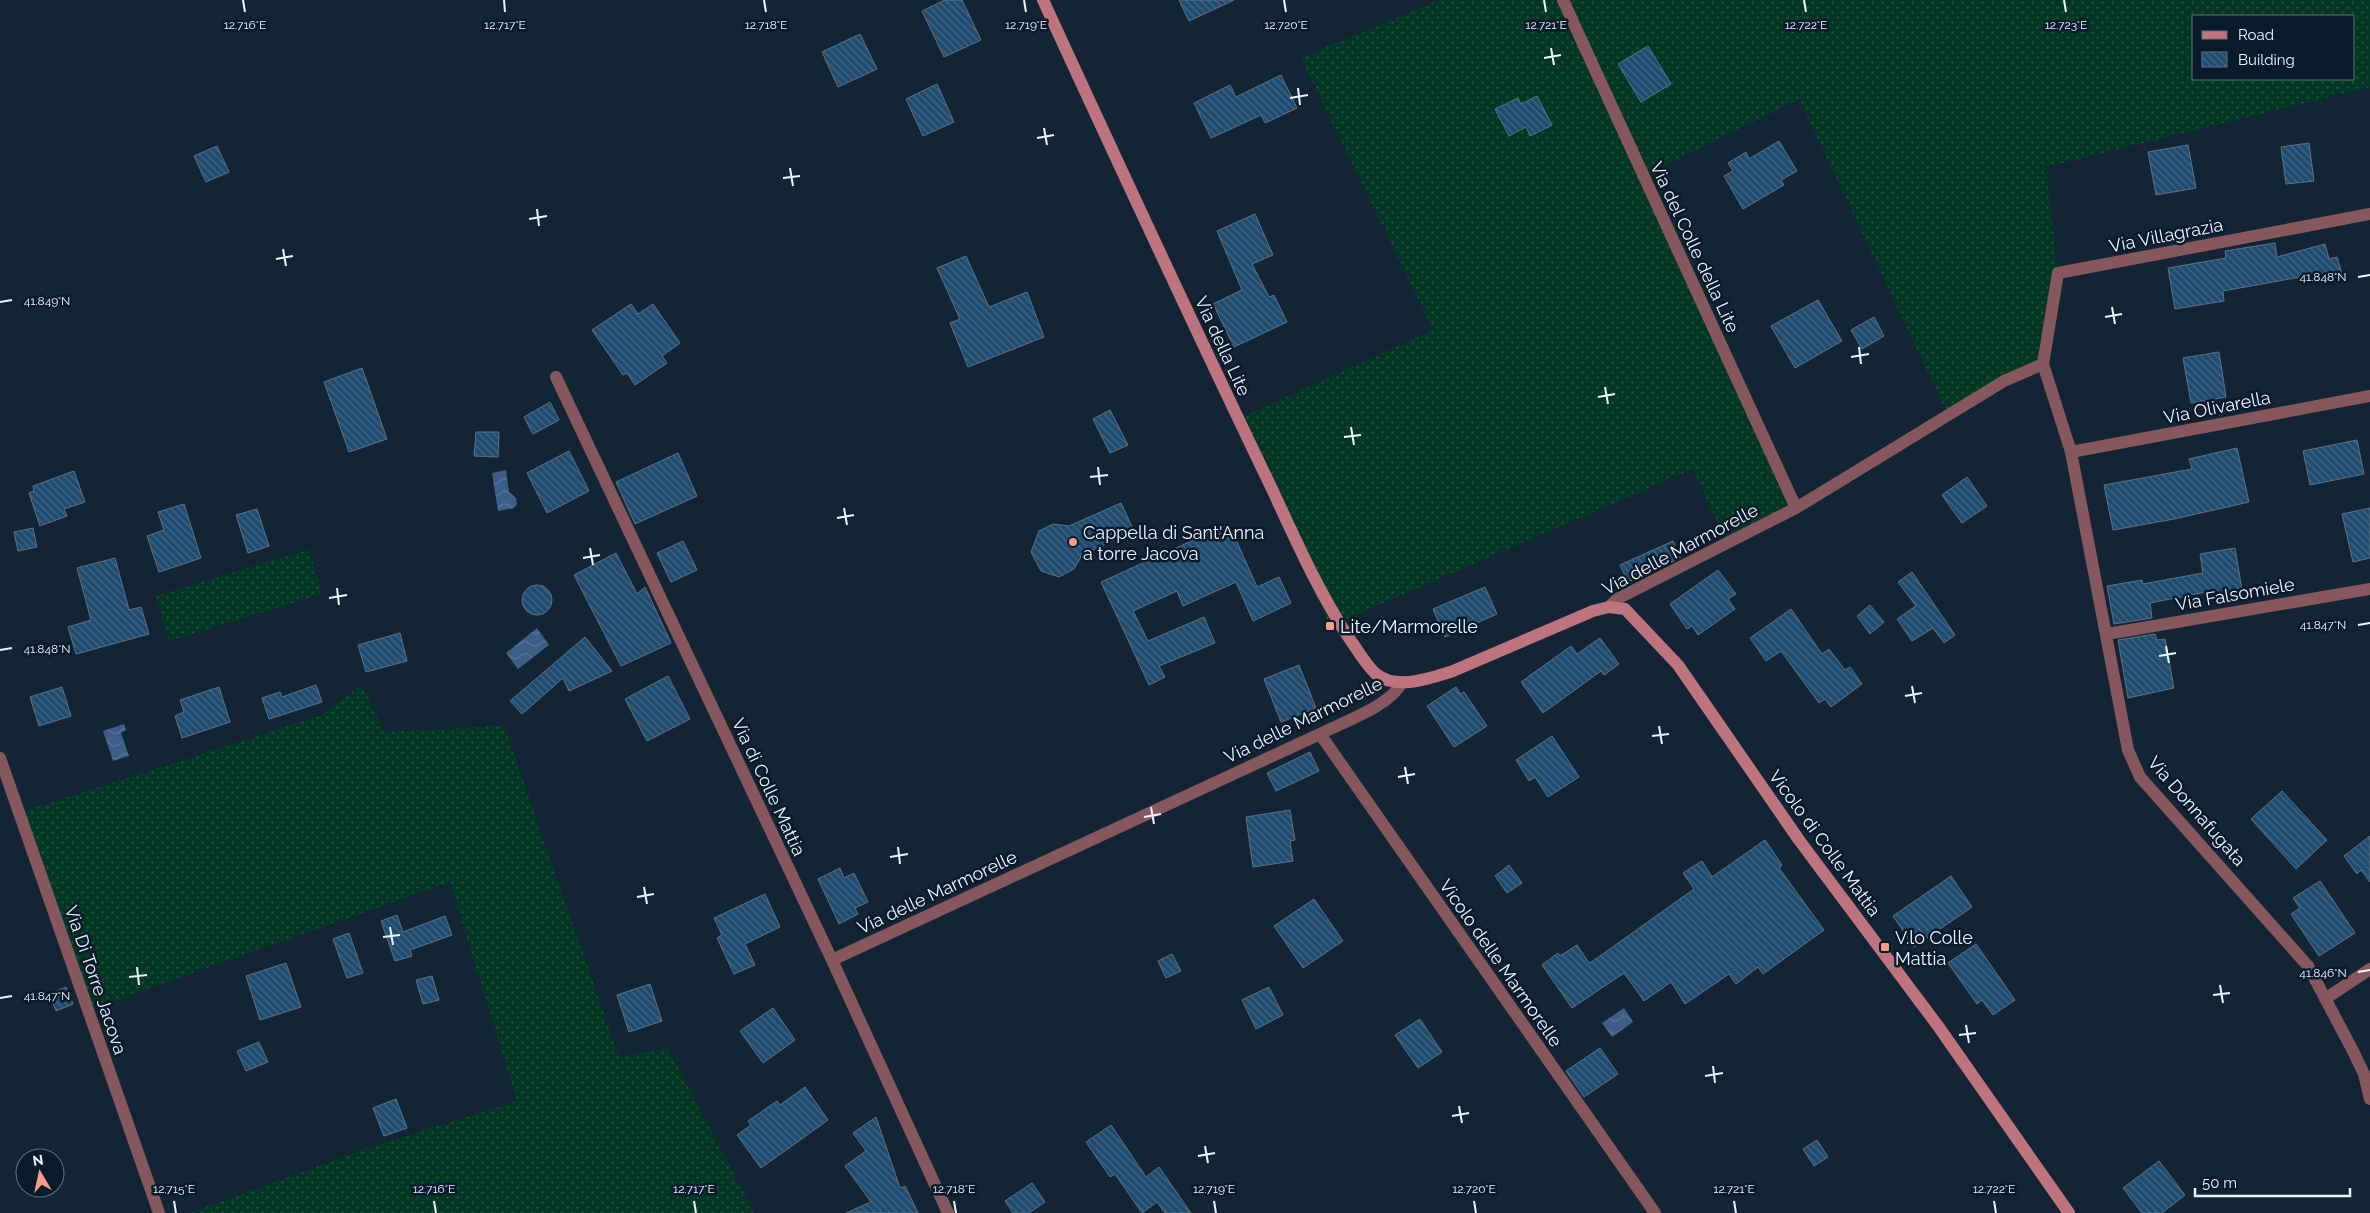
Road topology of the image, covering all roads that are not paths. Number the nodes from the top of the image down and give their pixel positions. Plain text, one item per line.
1 (1043, 0) edge
2 (1563, 0) edge
3 (2370, 214) edge
4 (2044, 364) junction
5 (556, 377) dead end
6 (2370, 396) edge
7 (2071, 452) junction
8 (1796, 508) junction
9 (2370, 589) edge
10 (1609, 607) junction
11 (2107, 634) junction
12 (1402, 682) junction
13 (1320, 734) junction
14 (0, 758) edge
15 (832, 960) junction
16 (2370, 969) edge
17 (2326, 999) junction
18 (2370, 1100) edge
19 (159, 1213) edge
20 (948, 1213) edge
21 (1655, 1213) edge
22 (2070, 1213) edge

1 - 12 street, Via della Lite
2 - 8 street, Via del Colle della Lite
3 - 4 street, Via Villagrazia
4 - 7 street, Via Donnafugata
4 - 8 street, Via delle Marmorelle
5 - 15 street, Via di Colle Mattia
6 - 7 street, Via Olivarella
7 - 11 street, Via Donnafugata
8 - 10 street, Via delle Marmorelle
9 - 11 street, Via Falsomiele
10 - 12 street, Via delle Marmorelle
10 - 22 street, Vicolo di Colle Mattia
11 - 17 street, Via Donnafugata
12 - 13 street, Via delle Marmorelle
13 - 15 street, Via delle Marmorelle
13 - 21 street, Vicolo delle Marmorelle
14 - 19 street, Via Di Torre Jacova
15 - 20 street, Via di Colle Mattia
16 - 17 street
17 - 18 street, Via Donnafugata

